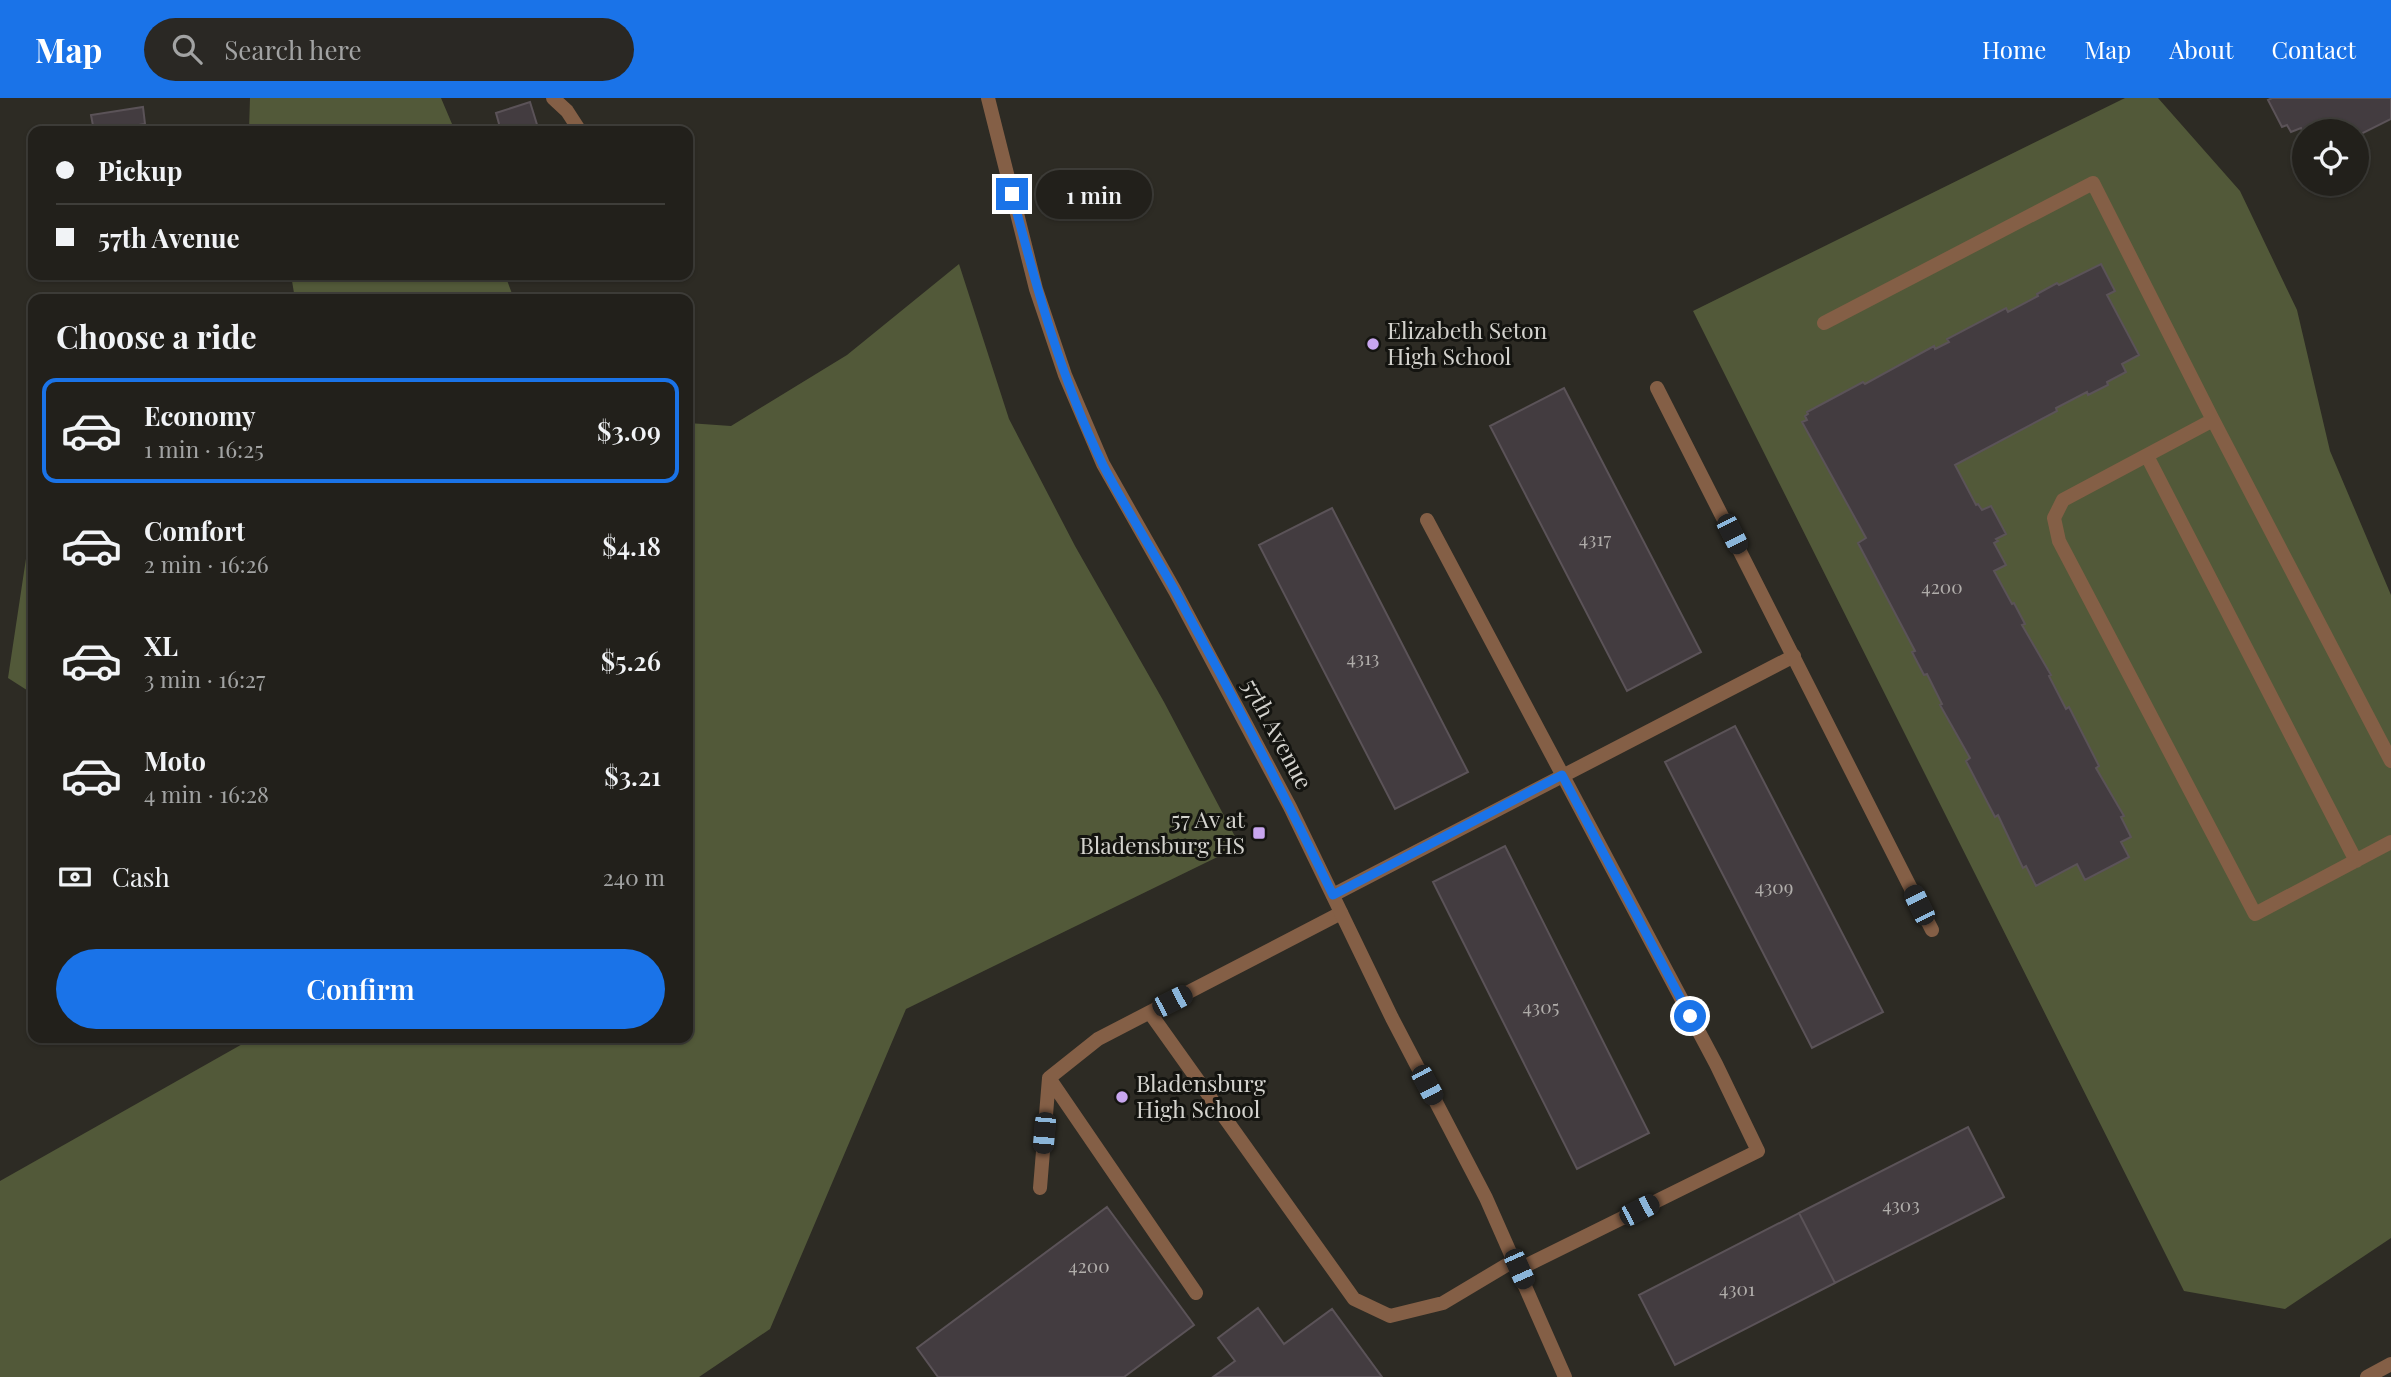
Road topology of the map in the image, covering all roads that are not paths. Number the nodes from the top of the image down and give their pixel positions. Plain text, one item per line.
1 (553, 98) edge
2 (988, 98) edge
3 (577, 126) edge
4 (1824, 323) dead end
5 (1657, 388) dead end
6 (2213, 420) junction
7 (2147, 456) junction
8 (1427, 520) dead end
9 (1794, 656) junction
10 (2391, 761) edge
11 (1562, 775) junction
12 (2391, 842) edge
13 (2356, 860) junction
14 (1333, 895) junction
15 (1342, 913) junction
16 (1932, 930) dead end
17 (1150, 1013) junction
18 (1049, 1078) junction
19 (1040, 1188) dead end
20 (1517, 1265) junction
21 (1196, 1293) dead end
22 (2391, 1364) edge
23 (1565, 1377) edge
24 (2367, 1377) edge

1 - 3 street
2 - 14 street, 57th Avenue
4 - 6 street
5 - 9 street
6 - 7 street
6 - 10 street
7 - 13 street
7 - 13 street
8 - 11 street
9 - 11 street
9 - 16 street
11 - 14 street
11 - 20 street
12 - 13 street
14 - 15 street, 57th Avenue
15 - 17 street
15 - 20 street, 57th Avenue
17 - 18 street
17 - 20 street
18 - 19 street
18 - 21 street
20 - 23 street, 57th Avenue
22 - 24 street

